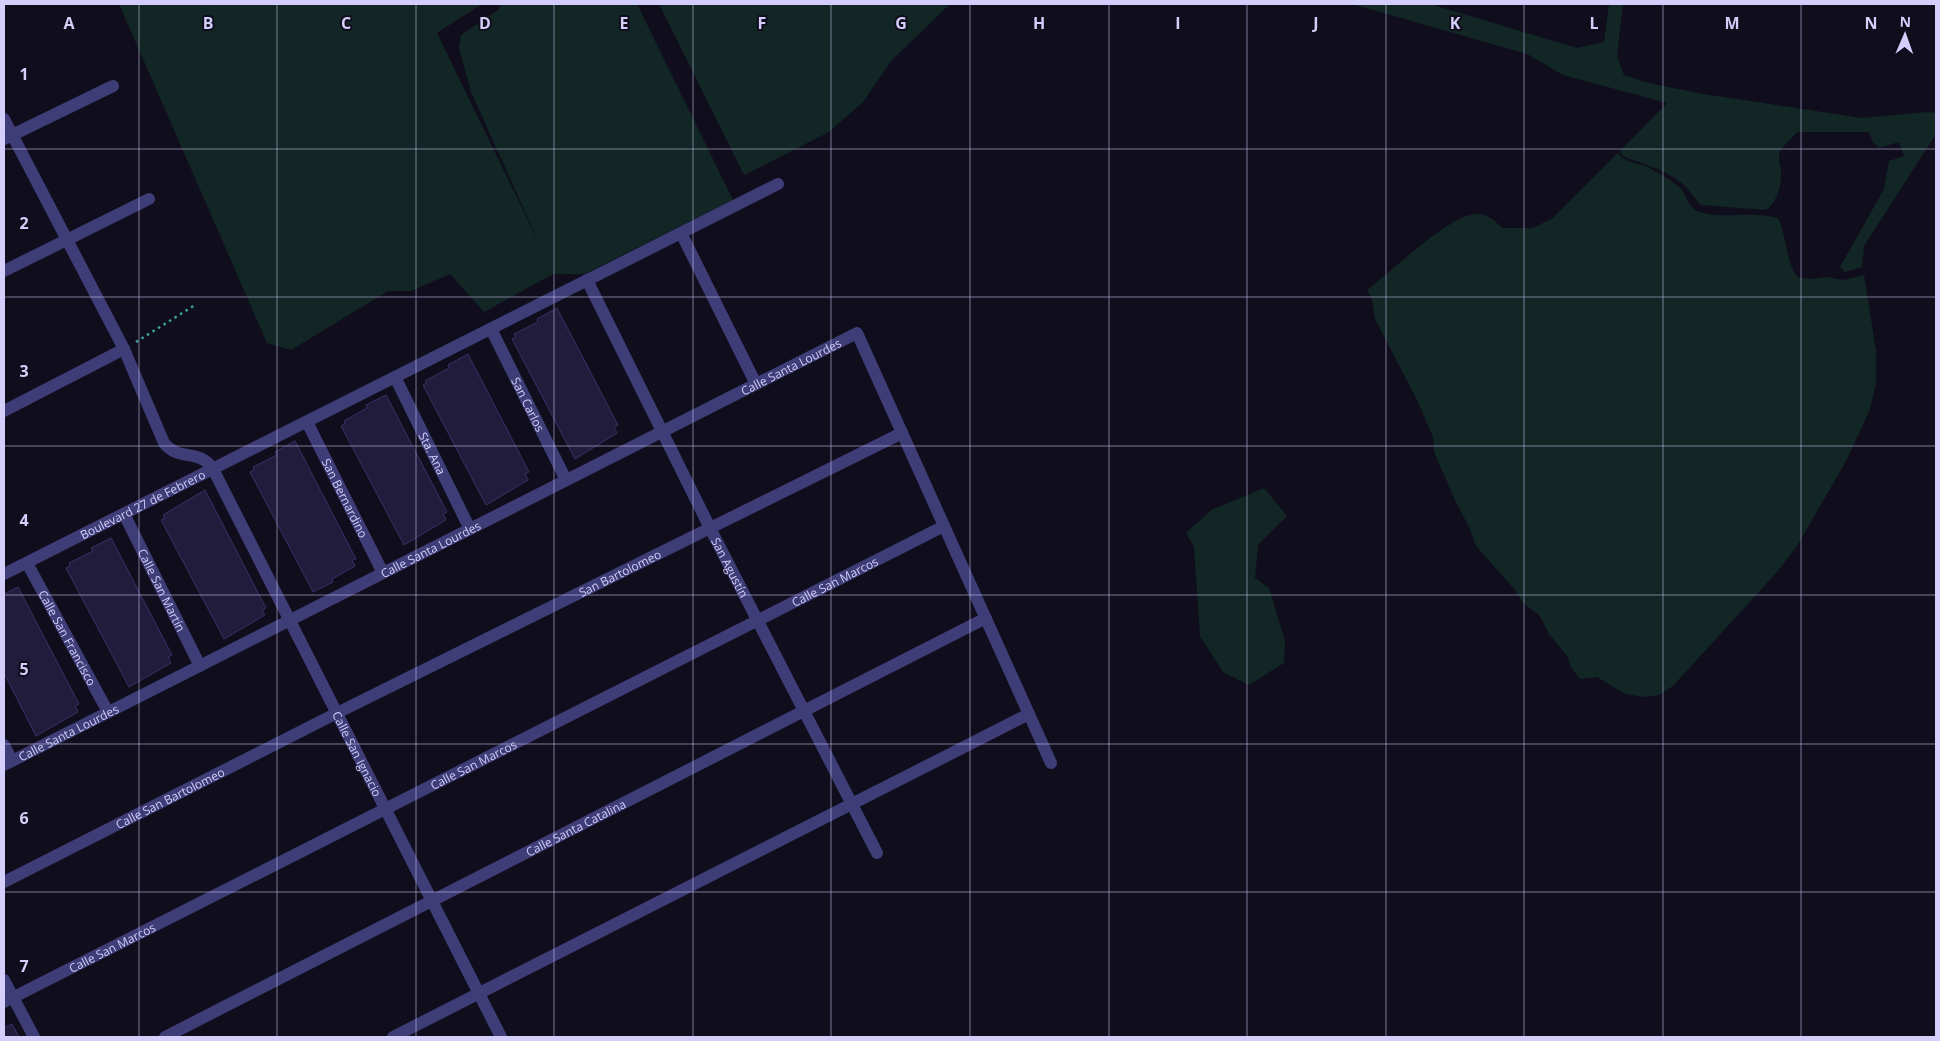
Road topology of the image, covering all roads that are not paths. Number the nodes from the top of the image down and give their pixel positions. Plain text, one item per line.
1 (113, 86) dead end
2 (4, 119) edge
3 (8, 137) edge
4 (778, 184) dead end
5 (149, 199) dead end
6 (681, 233) junction
7 (68, 240) junction
8 (4, 271) edge
9 (587, 280) junction
10 (490, 329) junction
11 (124, 349) junction
12 (395, 377) junction
13 (756, 384) junction
14 (4, 411) edge
15 (307, 422) junction
16 (663, 431) junction
17 (902, 433) junction
18 (213, 468) junction
19 (566, 480) junction
20 (124, 514) junction
21 (944, 526) junction
22 (710, 528) junction
23 (470, 529) junction
24 (27, 563) junction
25 (383, 573) junction
26 (4, 574) edge
27 (986, 618) junction
28 (290, 620) junction
29 (757, 620) junction
30 (200, 666) junction
31 (803, 711) junction
32 (108, 712) junction
33 (337, 713) junction
34 (1029, 714) junction
35 (4, 745) edge
36 (8, 763) edge
37 (1051, 763) dead end
38 (852, 805) junction
39 (385, 809) junction
40 (877, 853) dead end
41 (4, 882) edge
42 (432, 901) junction
43 (4, 980) edge
44 (478, 993) junction
45 (8, 1000) edge
46 (34, 1037) edge
47 (165, 1037) edge
48 (393, 1037) edge
49 (501, 1037) edge

1 - 3 street
2 - 3 street
3 - 7 street
4 - 6 street, Boulevard 27 de Febrero
5 - 7 street
6 - 9 street, Boulevard 27 de Febrero
6 - 13 street
7 - 8 street
7 - 11 street
9 - 10 street, Boulevard 27 de Febrero
9 - 16 street, San Agustín
10 - 12 street, Boulevard 27 de Febrero
10 - 19 street, San Carlos
11 - 14 street
11 - 18 street
12 - 15 street, Boulevard 27 de Febrero
12 - 23 street, Sta. Ana
13 - 16 street, Calle Santa Lourdes
13 - 17 street, Calle Santa Lourdes
15 - 18 street, Boulevard 27 de Febrero
15 - 25 street, San Bernardino
16 - 19 street, Calle Santa Lourdes
16 - 22 street, San Agustín
17 - 21 street
17 - 22 street, San Bartolomeo
18 - 20 street, Boulevard 27 de Febrero
18 - 28 street, Calle San Ignacio
19 - 23 street, Calle Santa Lourdes
20 - 24 street, Boulevard 27 de Febrero
20 - 30 street, Calle San Martín
21 - 27 street
21 - 29 street, Calle San Marcos
22 - 29 street, San Agustín
22 - 33 street, San Bartolomeo
23 - 25 street, Calle Santa Lourdes
24 - 26 street, Boulevard 27 de Febrero
24 - 32 street, Calle San Francisco
25 - 28 street, Calle Santa Lourdes
27 - 31 street, Calle Santa Catalina
27 - 34 street
28 - 30 street, Calle Santa Lourdes
28 - 33 street, Calle San Ignacio
29 - 31 street, San Agustín
29 - 39 street, Calle San Marcos
30 - 32 street, Calle Santa Lourdes
31 - 38 street, San Agustín
31 - 42 street, Calle Santa Catalina
32 - 36 street, Calle Santa Lourdes
33 - 39 street, Calle San Ignacio
33 - 41 street, Calle San Bartolomeo
34 - 37 street
34 - 38 street
35 - 36 street
38 - 40 street, San Agustín
38 - 44 street
39 - 42 street, Calle San Ignacio
39 - 45 street, Calle San Marcos
42 - 44 street, Calle San Ignacio
42 - 47 street, Calle Santa Catalina
43 - 45 street
44 - 48 street
44 - 49 street, Calle San Ignacio
45 - 46 street

